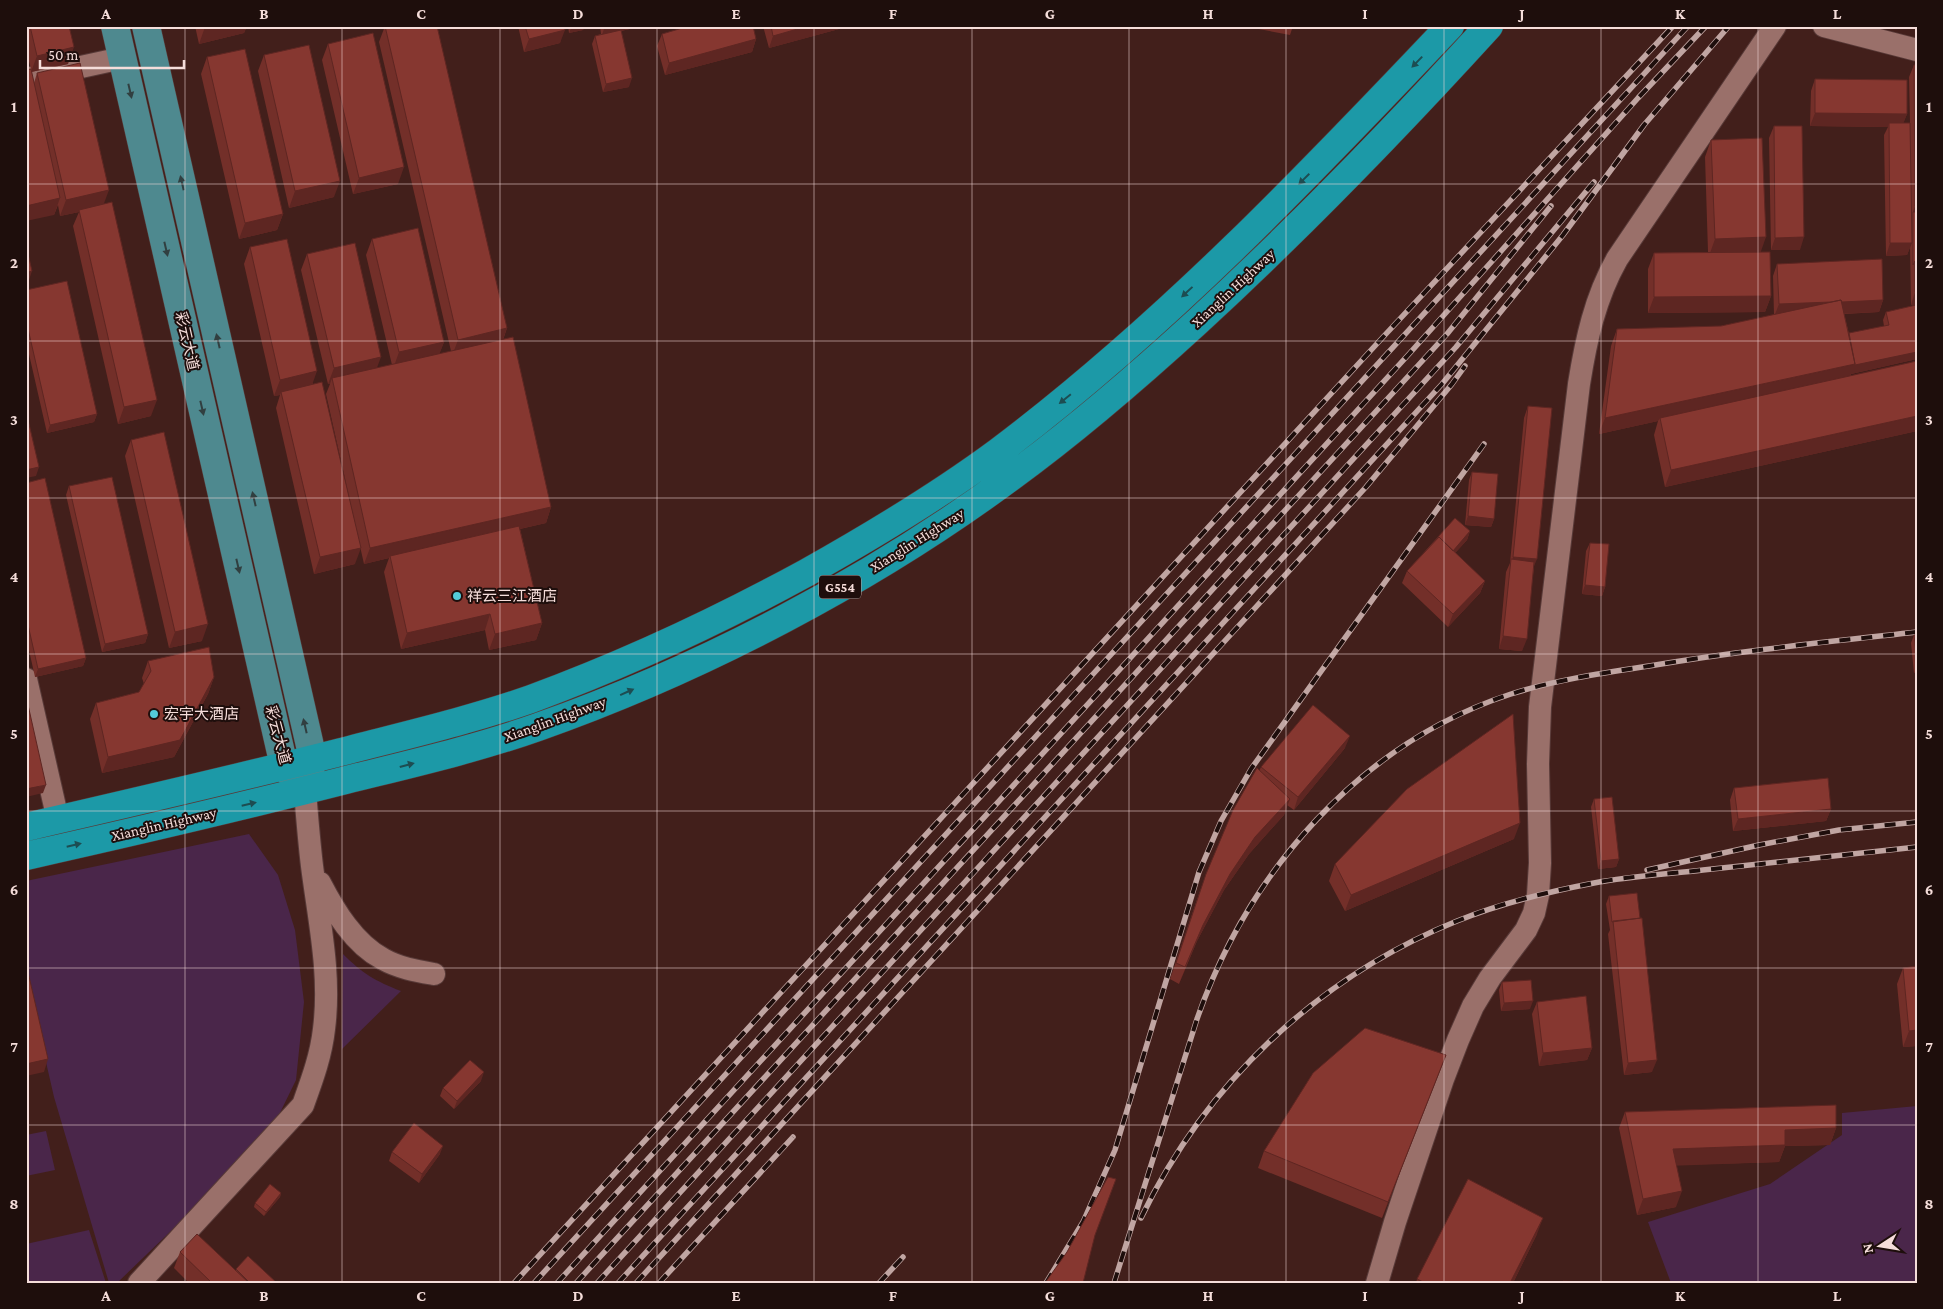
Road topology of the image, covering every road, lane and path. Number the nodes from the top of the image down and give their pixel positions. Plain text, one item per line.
1 (115, 26) edge
2 (146, 26) edge
3 (1450, 26) edge
4 (1489, 26) edge
5 (1775, 26) edge
6 (1824, 26) edge
7 (1917, 50) edge
8 (122, 58) junction
9 (26, 79) edge
10 (26, 679) edge
11 (313, 759) junction
12 (284, 766) junction
13 (305, 791) junction
14 (58, 820) junction
15 (26, 827) edge
16 (26, 856) edge
17 (312, 866) junction
18 (434, 974) dead end
19 (139, 1283) edge
20 (1377, 1283) edge

1 - 8 main road, 彩云大道
11 -> 2 main road, 彩云大道
3 -> 11 highway, Xianglin Highway / G554
13 -> 4 highway, Xianglin Highway / G554
5 - 20 street
6 - 7 street
8 - 9 street
8 -> 12 main road, 彩云大道
10 - 14 street
11 - 12 highway, Xianglin Highway / G554
11 - 13 main road, 彩云大道
12 - 13 main road, 彩云大道
12 - 14 highway, Xianglin Highway / G554
16 -> 13 highway, Xianglin Highway / G554
13 - 17 street
14 - 15 highway, Xianglin Highway / G554
17 - 18 street
17 - 19 street

